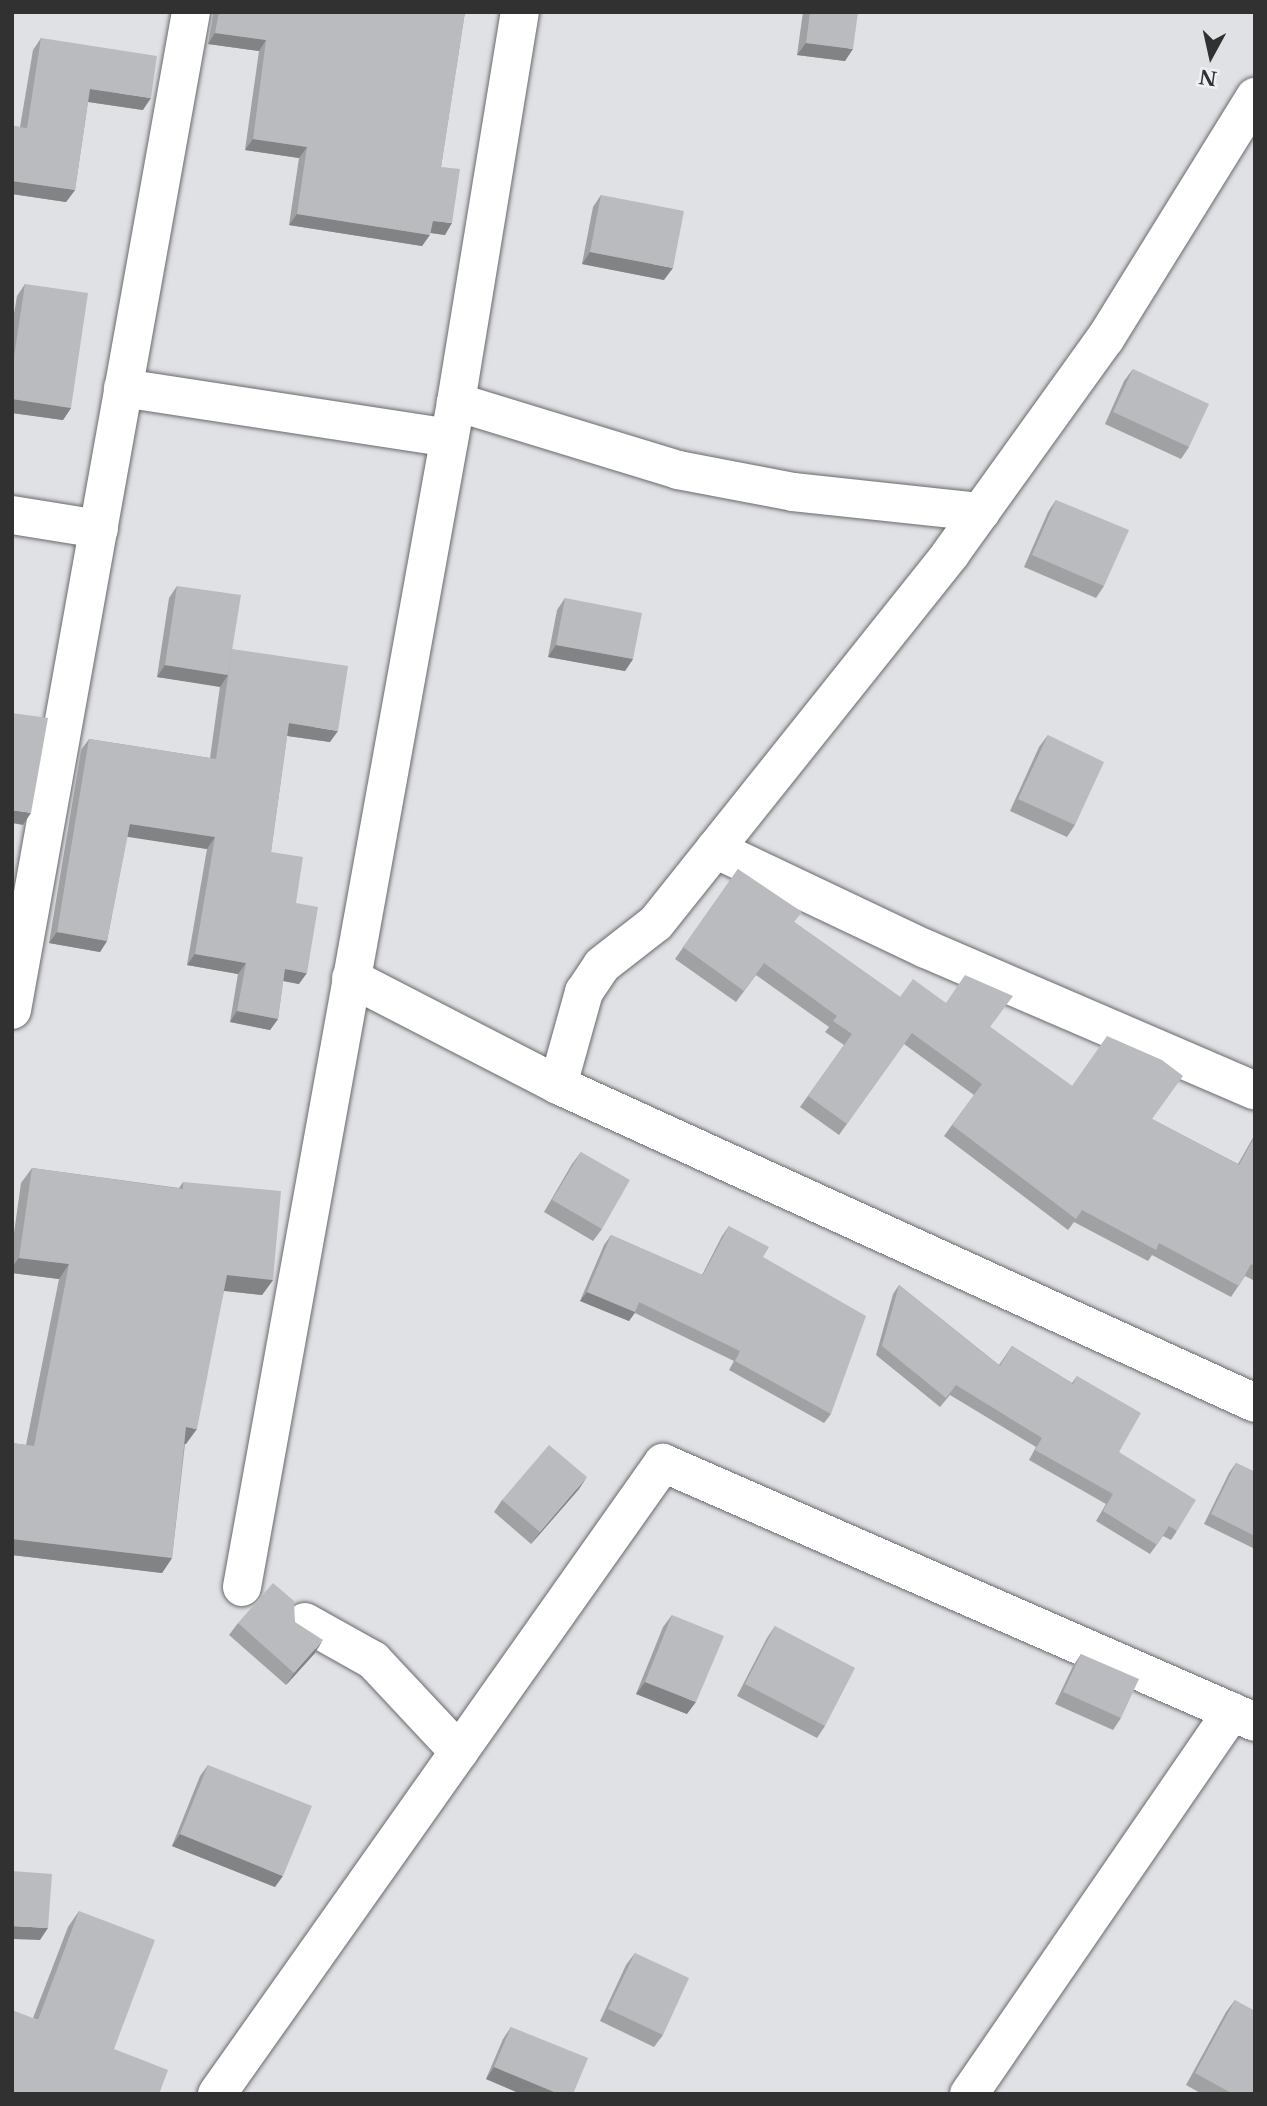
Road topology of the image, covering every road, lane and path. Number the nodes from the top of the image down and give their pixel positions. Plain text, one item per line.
1 (191, 12) edge
2 (520, 12) edge
3 (1255, 97) edge
4 (123, 388) junction
5 (452, 420) junction
6 (981, 512) junction
7 (12, 515) edge
8 (99, 529) junction
9 (715, 849) junction
10 (351, 978) junction
11 (12, 1010) edge
12 (558, 1085) junction
13 (1255, 1091) edge
14 (1255, 1403) edge
15 (242, 1587) dead end
16 (305, 1622) dead end
17 (1244, 1716) edge
18 (459, 1752) junction
19 (218, 2094) edge
20 (969, 2094) edge

1 - 4 street
2 - 5 street
3 - 6 street
4 - 5 street
4 - 8 street
5 - 6 street
5 - 10 street
6 - 9 street
7 - 8 street
8 - 11 street
9 - 12 street
9 - 13 street
10 - 12 street
10 - 15 street
12 - 14 street
16 - 18 street
17 - 18 street
17 - 20 street
18 - 19 street

